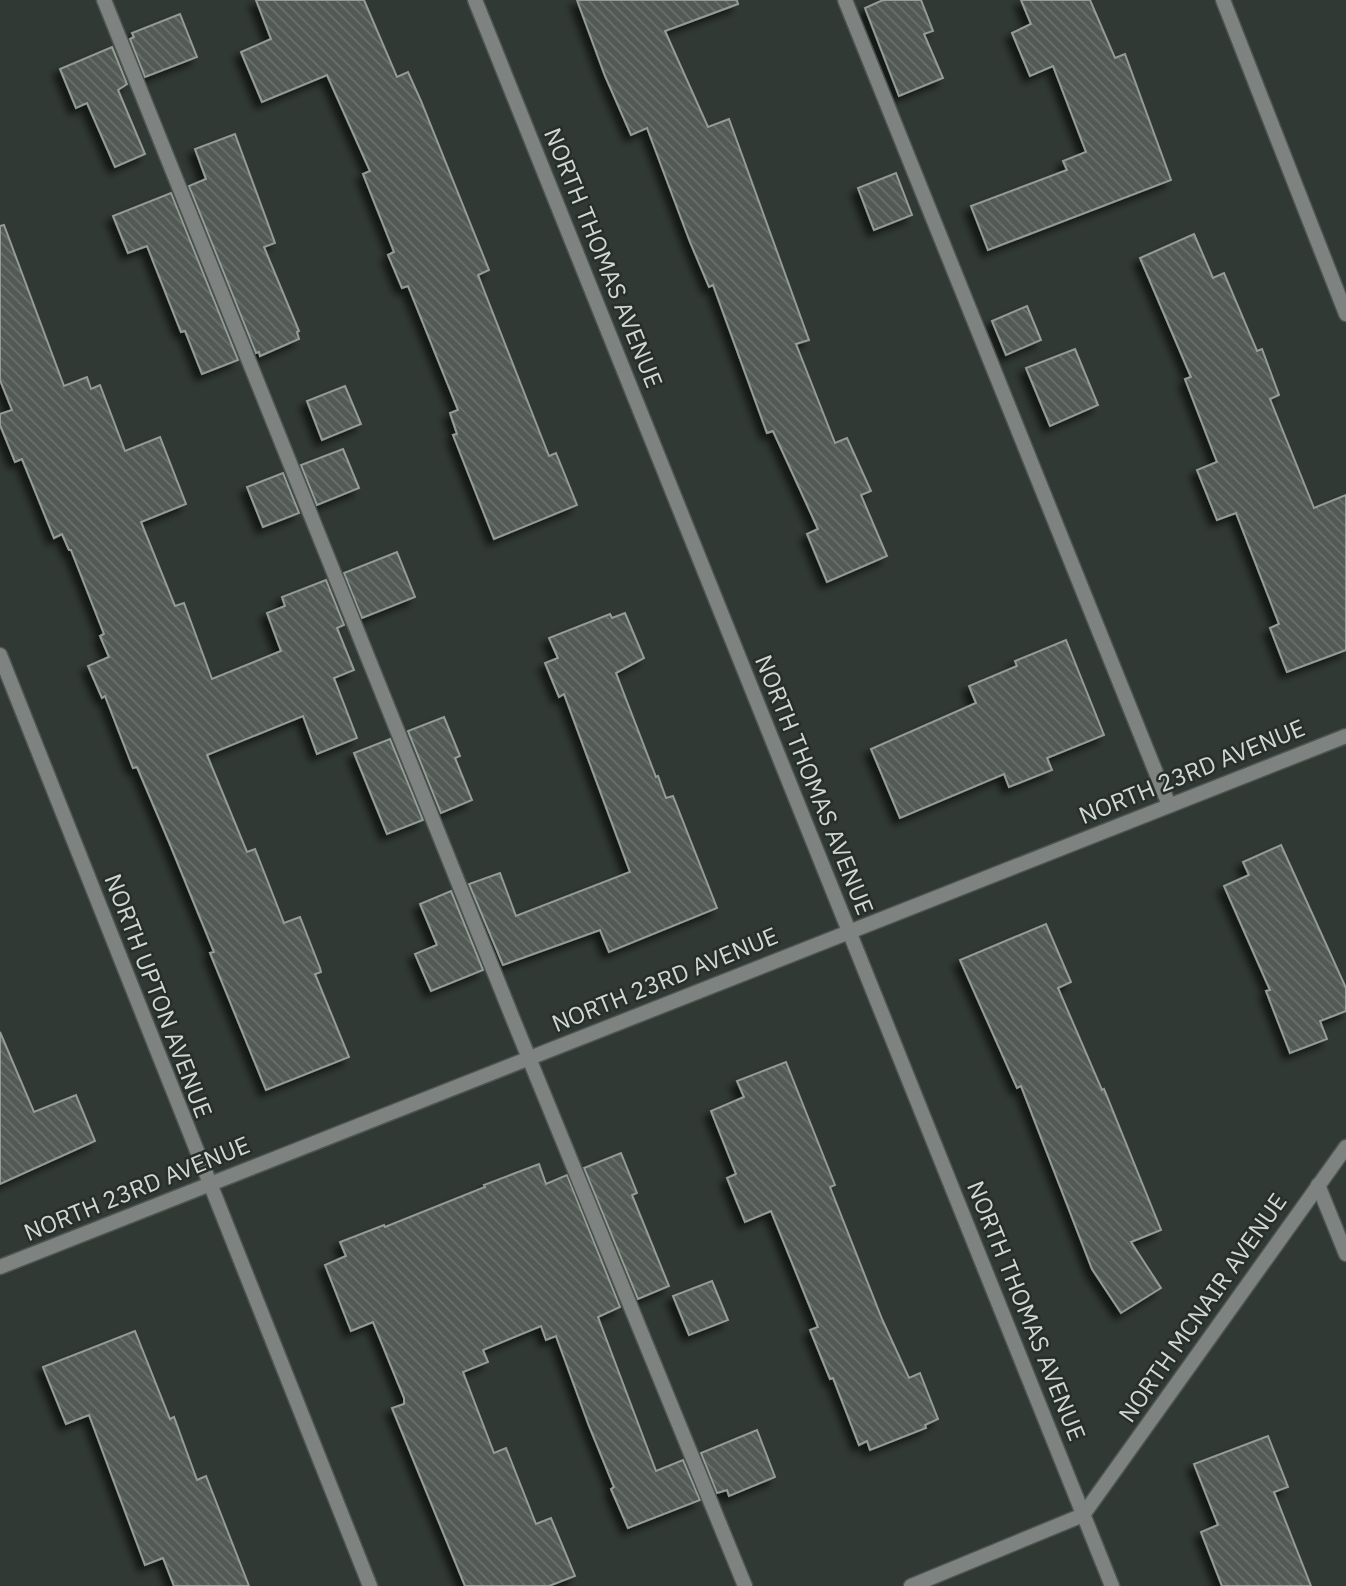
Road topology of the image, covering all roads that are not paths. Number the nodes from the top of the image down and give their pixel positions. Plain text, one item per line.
1 (104, 0) edge
2 (475, 0) edge
3 (845, 0) edge
4 (1223, 0) edge
5 (1346, 314) edge
6 (0, 655) edge
7 (1346, 736) edge
8 (1169, 806) junction
9 (848, 932) junction
10 (529, 1058) junction
11 (1346, 1147) edge
12 (209, 1185) junction
13 (1318, 1185) junction
14 (1346, 1254) edge
15 (0, 1267) edge
16 (1083, 1515) junction
17 (370, 1586) edge
18 (745, 1586) edge
19 (911, 1586) edge
20 (1112, 1586) edge

1 - 10 street
2 - 9 street, NORTH THOMAS AVENUE
3 - 8 street
4 - 5 street
6 - 12 street, NORTH UPTON AVENUE
7 - 8 street, NORTH 23RD AVENUE
8 - 9 street, NORTH 23RD AVENUE
9 - 10 street, NORTH 23RD AVENUE
9 - 16 street, NORTH THOMAS AVENUE
10 - 12 street, NORTH 23RD AVENUE
10 - 18 street
11 - 13 street, NORTH MCNAIR AVENUE
12 - 15 street, NORTH 23RD AVENUE
12 - 17 street, NORTH UPTON AVENUE
13 - 14 street
13 - 16 street, NORTH MCNAIR AVENUE
16 - 19 street
16 - 20 street, NORTH THOMAS AVENUE

